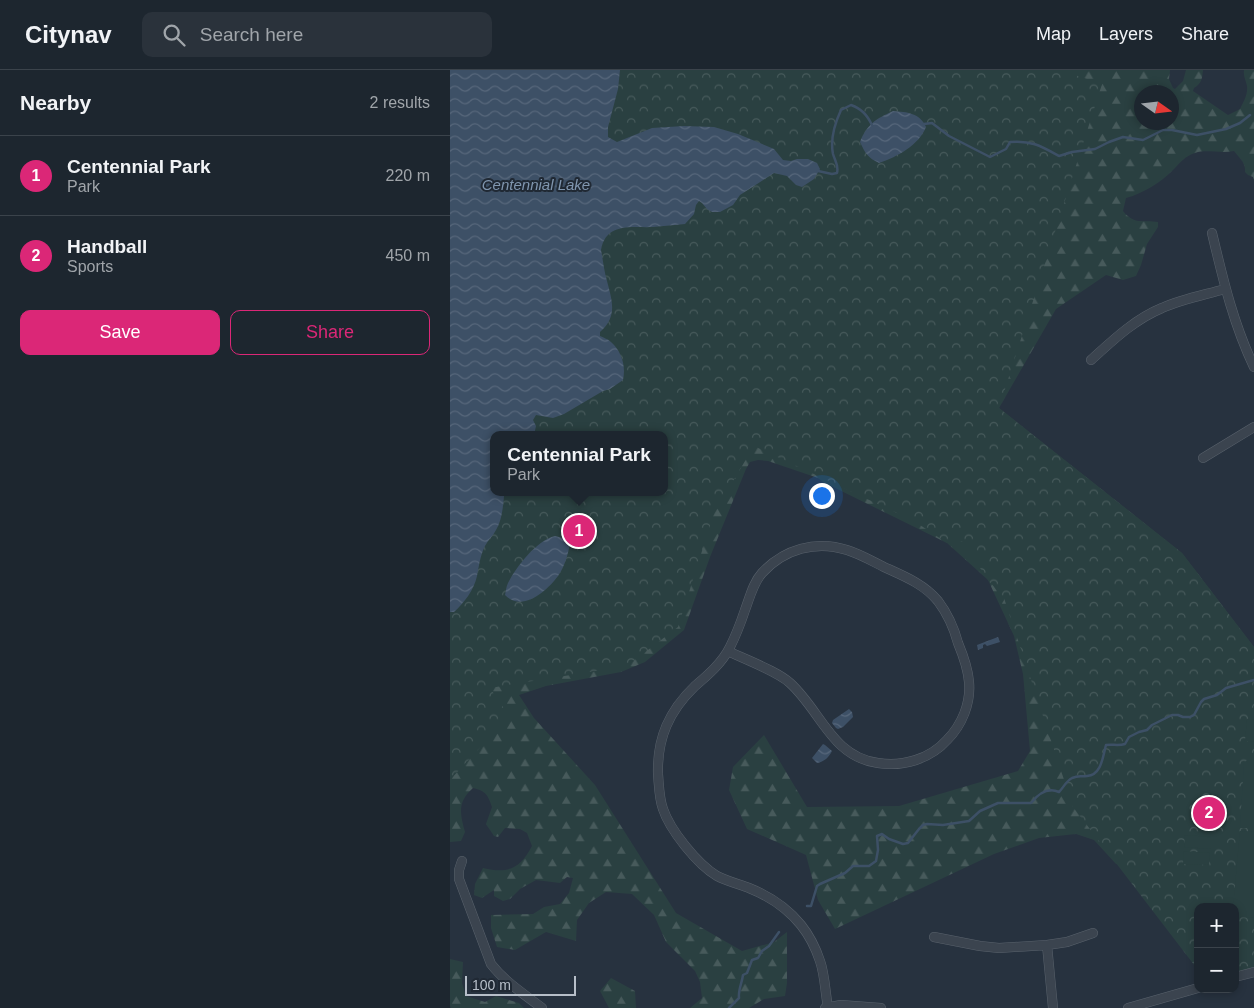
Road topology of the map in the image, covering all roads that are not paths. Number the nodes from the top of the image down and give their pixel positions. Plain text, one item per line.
1 (1212, 232) dead end
2 (1225, 289) junction
3 (1091, 360) dead end
4 (1254, 367) edge
5 (1254, 427) edge
6 (1204, 458) dead end
7 (728, 651) junction
8 (462, 861) dead end
9 (1093, 933) dead end
10 (934, 937) dead end
11 (1047, 945) junction
12 (1254, 972) edge
13 (1239, 976) edge
14 (1194, 989) edge
15 (542, 1008) edge
16 (826, 1008) edge
17 (880, 1008) edge
18 (1052, 1008) edge
19 (1128, 1008) edge

1 - 2 street
2 - 3 street
2 - 4 street
5 - 6 street
7 - 7 street
7 - 16 street
8 - 15 street
9 - 11 street
10 - 11 street
11 - 18 street
12 - 13 street
14 - 19 street
16 - 17 street

